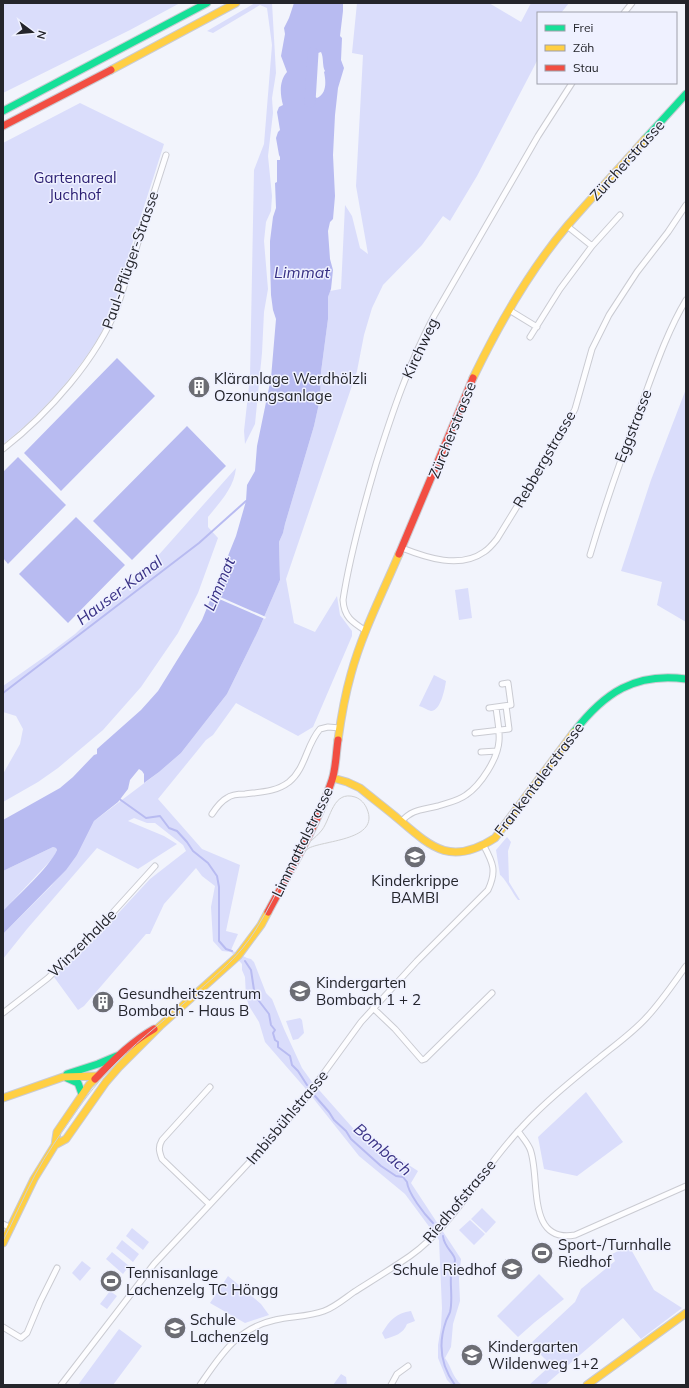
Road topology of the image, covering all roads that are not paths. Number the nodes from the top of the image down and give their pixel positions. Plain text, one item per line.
1 (207, 3) edge
2 (236, 3) edge
3 (632, 3) edge
4 (625, 12) edge
5 (571, 84) edge
6 (686, 94) edge
7 (3, 112) edge
8 (3, 126) edge
9 (166, 155) dead end
10 (686, 205) edge
11 (620, 216) dead end
12 (568, 226) junction
13 (592, 246) junction
14 (686, 300) edge
15 (509, 310) junction
16 (537, 328) junction
17 (530, 337) dead end
18 (3, 448) edge
19 (401, 551) junction
20 (590, 555) dead end
21 (366, 631) junction
22 (686, 679) edge
23 (502, 684) dead end
24 (506, 706) junction
25 (496, 707) junction
26 (488, 708) dead end
27 (340, 728) junction
28 (499, 730) junction
29 (475, 733) dead end
30 (497, 751) junction
31 (481, 752) dead end
32 (333, 778) junction
33 (212, 814) dead end
34 (402, 821) junction
35 (484, 846) junction
36 (155, 866) dead end
37 (686, 966) edge
38 (492, 993) dead end
39 (373, 1008) junction
40 (3, 1013) edge
41 (160, 1026) junction
42 (120, 1055) junction
43 (84, 1068) junction
44 (98, 1076) junction
45 (63, 1077) junction
46 (106, 1082) junction
47 (210, 1087) dead end
48 (82, 1094) junction
49 (3, 1098) edge
50 (518, 1131) junction
51 (55, 1145) junction
52 (686, 1186) edge
53 (209, 1204) junction
54 (3, 1224) edge
55 (11, 1228) junction
56 (3, 1243) edge
57 (57, 1268) dead end
58 (686, 1313) edge
59 (3, 1327) edge
60 (408, 1366) dead end
61 (61, 1385) edge
62 (200, 1385) edge
63 (391, 1385) edge
64 (587, 1385) edge

1 - 7 main road
2 - 8 main road
3 - 4 street
5 - 21 street, Kirchweg
6 - 12 main road, Zürcherstrasse
9 - 18 street, Paul-Pflüger-Strasse
10 - 19 street, Rebbergstrasse
11 - 13 street
12 - 13 street
12 - 15 main road, Zürcherstrasse
13 - 16 street
14 - 20 street, Eggstrasse
15 - 16 street
15 - 19 main road, Zürcherstrasse
16 - 17 street
19 - 21 main road, Limmattalstrasse
21 - 27 main road, Limmattalstrasse
22 - 35 main road, Frankentalerstrasse
23 - 24 street
24 - 25 street
24 - 28 street
25 - 26 street
25 - 28 street
27 - 32 main road, Limmattalstrasse
27 - 33 street
28 - 29 street
28 - 30 street
30 - 31 street
30 - 34 street
32 - 34 main road, Frankentalerstrasse
32 - 41 main road, Limmattalstrasse
34 - 35 main road, Frankentalerstrasse
35 - 39 street, Imbisbühlstrasse
36 - 40 street, Winzerhalde
37 - 50 street, Riedhofstrasse
38 - 39 street
39 - 53 street, Imbisbühlstrasse
41 - 42 main road, Limmattalstrasse
41 - 46 main road, Limmattalstrasse
42 - 43 main road
42 - 44 main road, Limmattalstrasse
43 - 44 main road
43 - 45 main road
44 - 45 main road
44 - 46 main road
44 - 48 main road, Limmattalstrasse
45 - 48 main road
45 - 49 main road
46 - 51 main road, Limmattalstrasse
47 - 53 street
48 - 51 main road, Limmattalstrasse
50 - 52 street
50 - 62 street, Riedhofstrasse
51 - 55 main road, Limmattalstrasse
53 - 61 street, Imbisbühlstrasse
54 - 55 street
55 - 56 main road, Limmattalstrasse
57 - 59 street
58 - 64 main road
60 - 63 street

